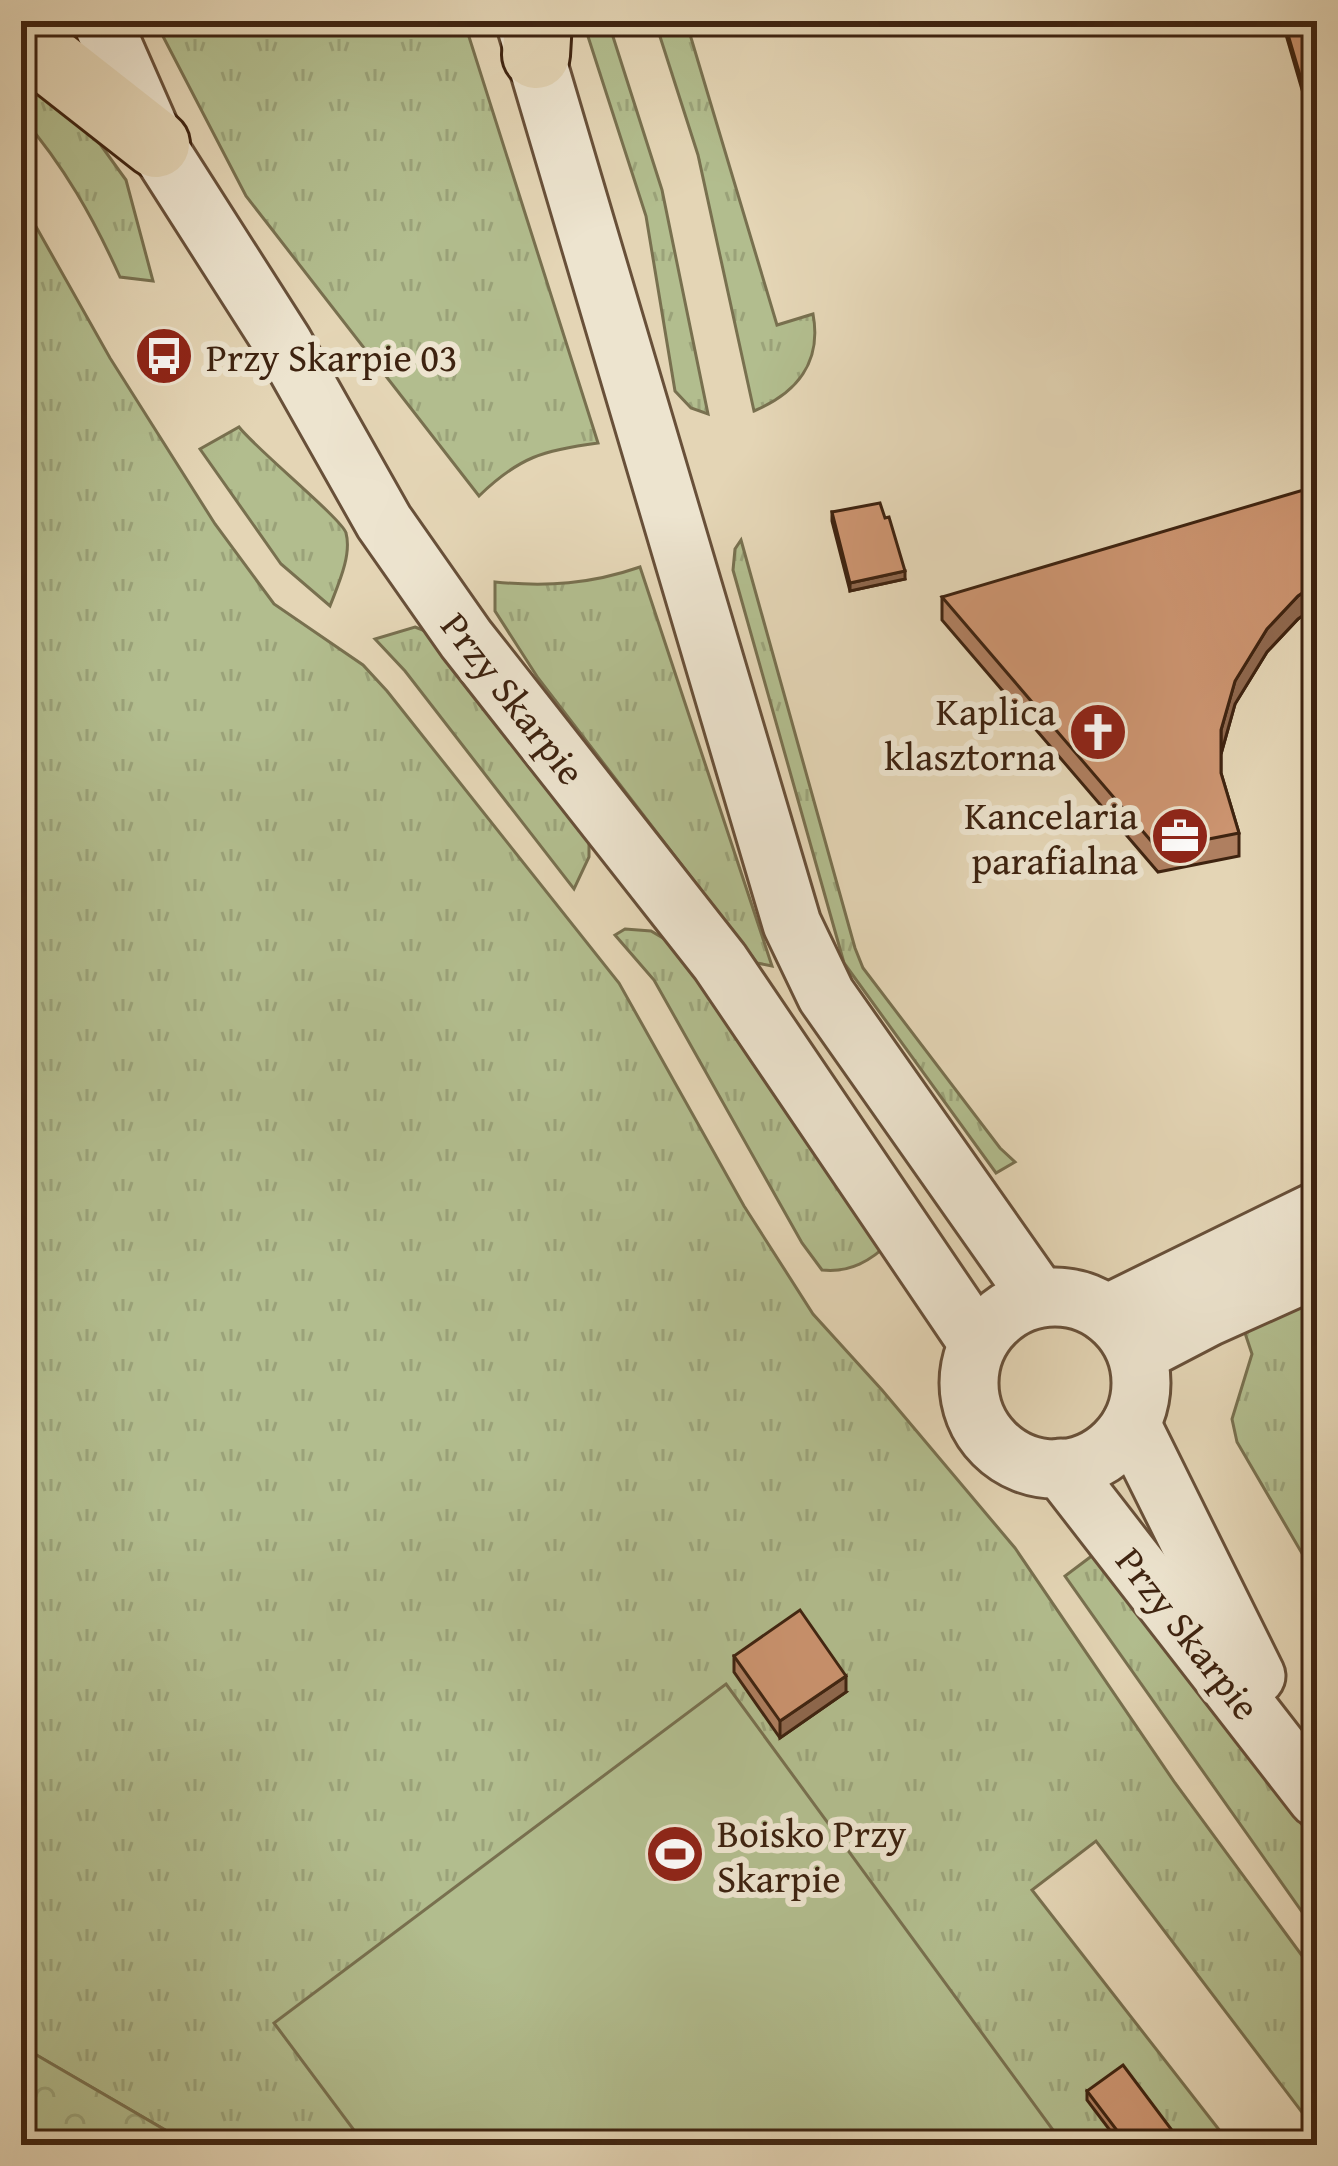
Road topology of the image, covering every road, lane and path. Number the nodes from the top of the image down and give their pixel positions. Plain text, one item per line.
1 (102, 21) edge
2 (533, 32) edge
3 (21, 38) edge
4 (156, 144) junction
5 (1317, 1211) edge
6 (1007, 1250) junction
7 (1317, 1268) edge
8 (1164, 1283) junction
9 (1039, 1298) junction
10 (1122, 1334) junction
11 (978, 1343) junction
12 (1131, 1424) junction
13 (1060, 1468) junction
14 (1317, 1798) edge

1 - 4 street, Przy Skarpie
2 - 6 street
3 - 4 main road
4 - 11 street, Przy Skarpie
5 - 8 street
6 - 8 street
6 - 9 street
7 - 10 street
8 - 10 street
9 - 10 street
9 - 11 street
10 - 12 street
11 - 13 street
12 - 13 street
12 - 14 street, Przy Skarpie
13 - 14 street, Przy Skarpie

